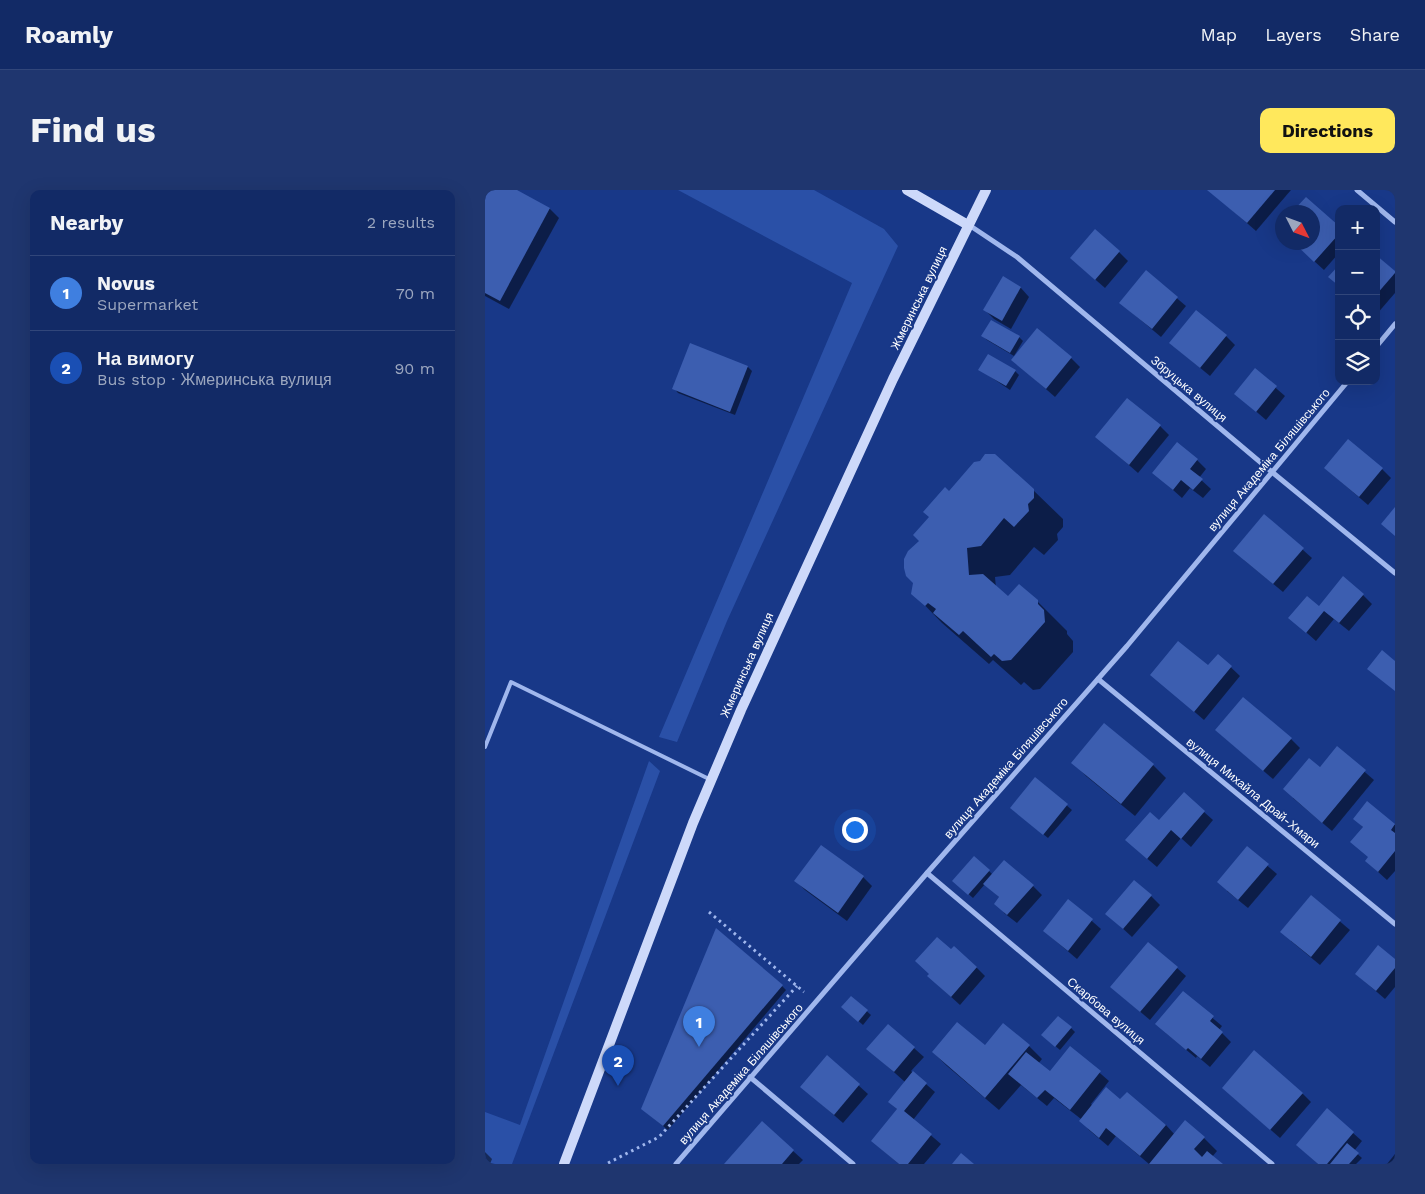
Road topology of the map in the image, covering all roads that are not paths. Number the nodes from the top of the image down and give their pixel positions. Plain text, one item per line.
1 (907, 190) edge
2 (986, 190) edge
3 (1357, 190) edge
4 (1395, 222) edge
5 (968, 224) junction
6 (1395, 324) edge
7 (1380, 341) edge
8 (1344, 385) edge
9 (1272, 472) junction
10 (1395, 573) edge
11 (1098, 679) junction
12 (485, 747) edge
13 (711, 780) junction
14 (927, 873) junction
15 (1395, 924) edge
16 (750, 1077) junction
17 (564, 1164) edge
18 (676, 1164) edge
19 (853, 1164) edge
20 (1272, 1164) edge

1 - 5 main road
2 - 5 main road, Жмеринська вулиця
3 - 4 street
5 - 9 street, Збруцька вулиця
5 - 13 main road, Жмеринська вулиця
6 - 7 street
8 - 9 street, вулиця Академіка Біляшівського
9 - 10 street, Збруцька вулиця
9 - 11 street, вулиця Академіка Біляшівського
11 - 14 street, вулиця Академіка Біляшівського
11 - 15 street, вулиця Михайла Драй-Хмари
12 - 13 lane
13 - 17 main road, Жмеринська вулиця
14 - 16 street, вулиця Академіка Біляшівського
14 - 20 street, Скарбова вулиця
16 - 18 street, вулиця Академіка Біляшівського
16 - 19 street

